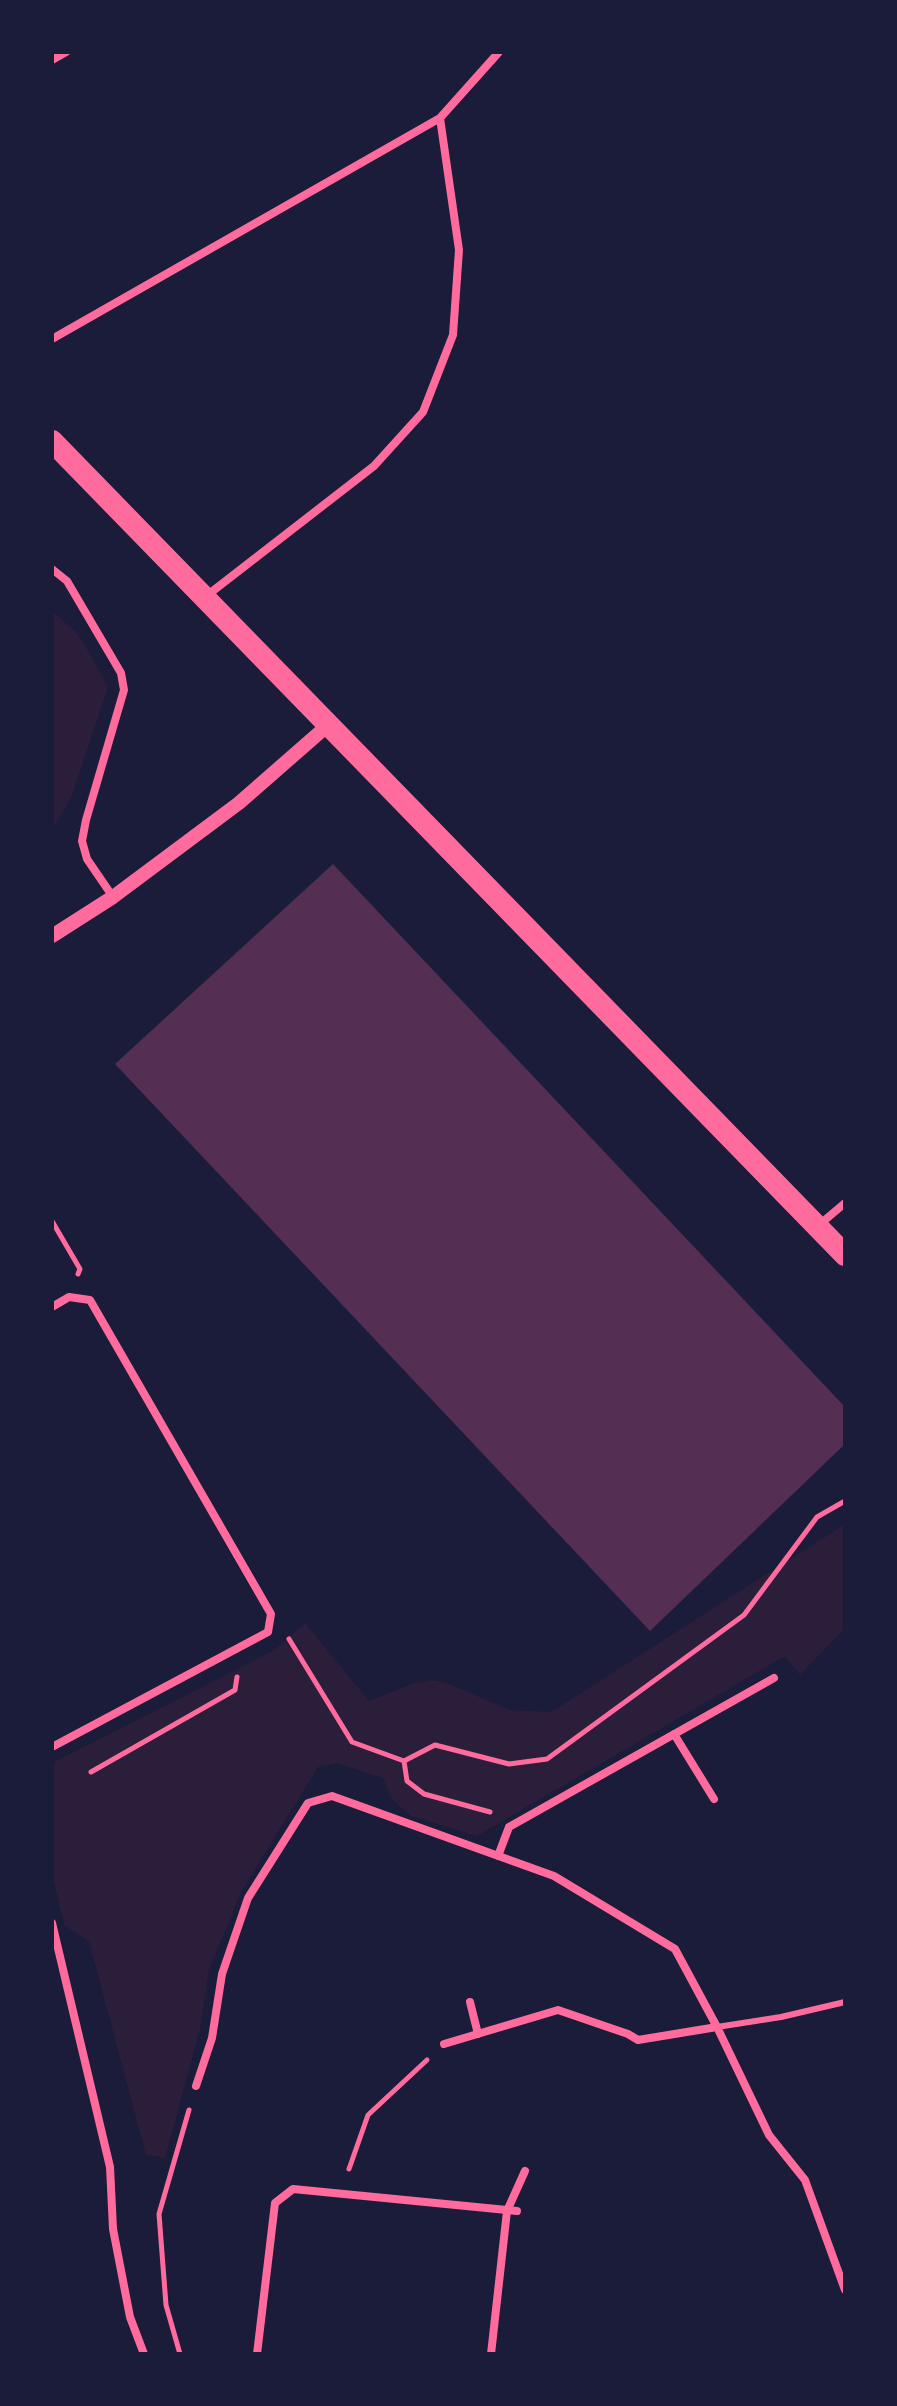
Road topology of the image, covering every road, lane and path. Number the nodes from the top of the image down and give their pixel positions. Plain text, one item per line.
1 (66, 52) edge
2 (499, 52) edge
3 (52, 60) edge
4 (440, 118) junction
5 (52, 339) edge
6 (52, 441) edge
7 (52, 569) edge
8 (204, 597) junction
9 (327, 726) junction
10 (113, 897) junction
11 (52, 936) edge
12 (845, 1203) edge
13 (52, 1221) edge
14 (818, 1226) junction
15 (845, 1255) edge
16 (69, 1297) junction
17 (52, 1307) edge
18 (845, 1501) edge
19 (268, 1632) junction
20 (231, 1652) junction
21 (774, 1678) dead end
22 (674, 1734) junction
23 (52, 1747) edge
24 (404, 1761) junction
25 (91, 1772) dead end
26 (714, 1799) dead end
27 (509, 1827) junction
28 (498, 1856) junction
29 (52, 1923) edge
30 (470, 2002) dead end
31 (845, 2002) edge
32 (717, 2027) junction
33 (478, 2034) junction
34 (444, 2044) joint
35 (196, 2086) joint
36 (525, 2171) dead end
37 (341, 2193) junction
38 (512, 2211) junction
39 (845, 2290) edge
40 (144, 2354) edge
41 (180, 2354) edge
42 (257, 2354) edge
43 (491, 2354) edge

1 - 3 street
2 - 4 street
4 - 5 street
4 - 8 street
6 - 8 highway
7 - 10 street
8 - 9 highway
9 - 10 street
9 - 14 highway
10 - 11 street
12 - 14 street
13 - 16 path
14 - 15 highway
16 - 17 street
16 - 19 street
18 - 24 path
19 - 20 street
19 - 24 path
20 - 23 street
20 - 25 path
21 - 22 street
22 - 26 street
22 - 27 street
24 - 27 path
27 - 28 street
28 - 32 street
28 - 35 street
29 - 40 street
30 - 33 street
31 - 32 lane
32 - 33 street
32 - 39 street
33 - 34 street
34 - 37 path
35 - 41 path
36 - 38 street
37 - 38 street
37 - 42 street
38 - 43 street

